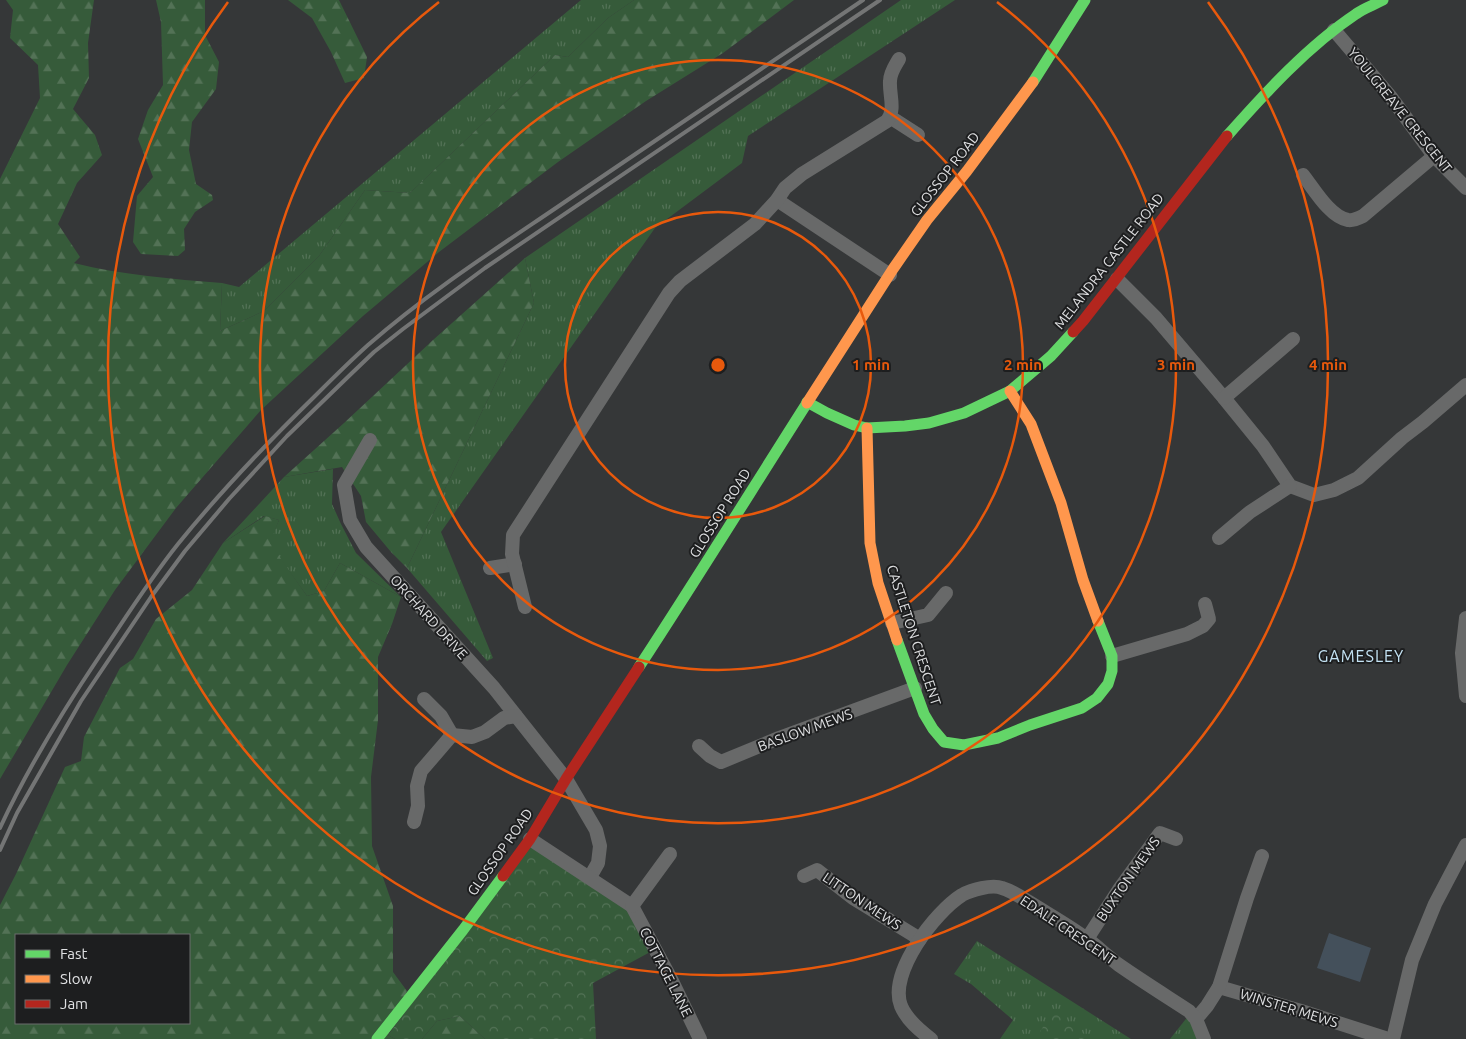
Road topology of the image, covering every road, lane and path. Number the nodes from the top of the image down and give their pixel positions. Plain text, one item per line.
1 (1085, 0) edge
2 (1383, 0) edge
3 (1334, 30) junction
4 (899, 59) dead end
5 (890, 117) junction
6 (918, 135) dead end
7 (1434, 156) junction
8 (1303, 175) dead end
9 (1466, 188) edge
10 (776, 200) junction
11 (890, 275) junction
12 (1117, 279) junction
13 (1293, 339) dead end
14 (1466, 385) edge
15 (1010, 391) junction
16 (1224, 398) junction
17 (807, 402) junction
18 (867, 428) junction
19 (370, 440) dead end
20 (1290, 486) junction
21 (1219, 538) dead end
22 (515, 564) junction
23 (490, 568) dead end
24 (946, 593) dead end
25 (1205, 604) dead end
26 (525, 607) dead end
27 (1466, 618) edge
28 (892, 623) junction
29 (1112, 656) junction
30 (915, 688) junction
31 (1466, 696) edge
32 (424, 699) dead end
33 (516, 716) junction
34 (452, 735) junction
35 (699, 746) dead end
36 (566, 779) junction
37 (414, 822) dead end
38 (530, 839) junction
39 (1176, 839) dead end
40 (1466, 845) edge
41 (670, 854) dead end
42 (1262, 856) dead end
43 (804, 876) dead end
44 (590, 877) junction
45 (632, 906) junction
46 (920, 939) junction
47 (1087, 939) junction
48 (1219, 987) junction
49 (1196, 1019) junction
50 (377, 1039) edge
51 (700, 1039) edge
52 (931, 1039) edge
53 (1204, 1039) edge
54 (1388, 1039) edge
55 (1393, 1039) edge

1 - 11 street, GLOSSOP ROAD
2 - 3 street, MELANDRA CASTLE ROAD
3 - 7 street, YOULGREAVE CRESCENT
3 - 12 street, MELANDRA CASTLE ROAD
4 - 5 street
5 - 6 street
5 - 10 street
7 - 8 street
7 - 9 street, YOULGREAVE CRESCENT
10 - 11 street
10 - 22 street
11 - 17 street, GLOSSOP ROAD
12 - 15 street, MELANDRA CASTLE ROAD
12 - 16 street
13 - 16 street
14 - 20 street
15 - 18 street, MELANDRA CASTLE ROAD
15 - 29 street, CASTLETON CRESCENT
16 - 20 street
17 - 18 street, MELANDRA CASTLE ROAD
17 - 36 street, GLOSSOP ROAD
18 - 28 street, CASTLETON CRESCENT
19 - 33 street, ORCHARD DRIVE
20 - 21 street
22 - 23 street
22 - 26 street
24 - 28 street
25 - 29 street
27 - 31 street
28 - 30 street, CASTLETON CRESCENT
29 - 30 street, CASTLETON CRESCENT
30 - 35 street, BASLOW MEWS
32 - 34 street
33 - 34 street
33 - 36 street, ORCHARD DRIVE
34 - 37 street
36 - 38 street, GLOSSOP ROAD
36 - 44 street
38 - 44 street, COTTAGE LANE
38 - 50 street, GLOSSOP ROAD
39 - 47 street, BUXTON MEWS
40 - 55 street
41 - 45 street
42 - 48 street
43 - 46 street, LITTON MEWS
44 - 45 street, COTTAGE LANE
45 - 51 street, COTTAGE LANE
46 - 47 street, EDALE CRESCENT
46 - 52 street, EDALE CRESCENT
47 - 49 street, EDALE CRESCENT
48 - 49 street
48 - 54 street, WINSTER MEWS
49 - 53 street, EDALE CRESCENT

